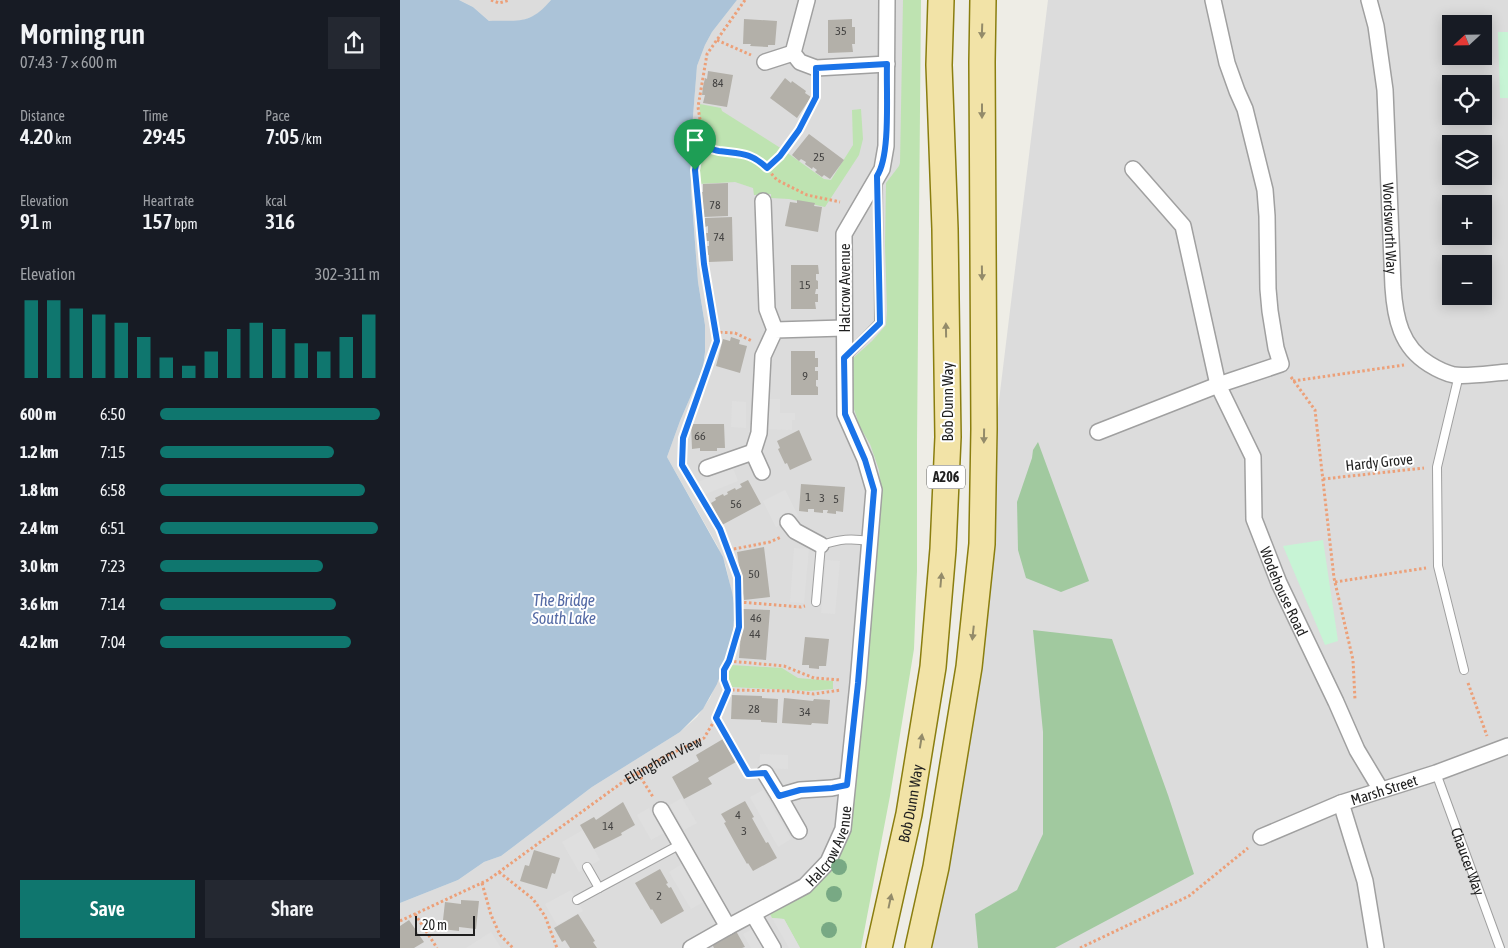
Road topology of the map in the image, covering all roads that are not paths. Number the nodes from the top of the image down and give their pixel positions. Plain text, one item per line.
1 (807, 0) edge
2 (887, 0) edge
3 (941, 0) edge
4 (983, 0) edge
5 (1213, 0) edge
6 (1369, 0) edge
7 (793, 53) junction
8 (765, 62) road end
9 (887, 64) junction
10 (1133, 169) dead end
11 (877, 176) junction
12 (763, 201) dead end
13 (844, 328) junction
14 (775, 330) junction
15 (844, 358) junction
16 (1508, 372) edge
17 (1459, 375) junction
18 (1218, 385) junction
19 (1098, 432) dead end
20 (753, 452) junction
21 (707, 468) dead end
22 (762, 472) dead end
23 (791, 526) road end
24 (870, 541) junction
25 (821, 545) junction
26 (816, 602) road end
27 (1464, 670) road end
28 (1508, 746) edge
29 (765, 773) road end
30 (1436, 773) junction
31 (847, 785) junction
32 (1381, 790) junction
33 (779, 796) junction
34 (1341, 804) junction
35 (661, 810) road end
36 (799, 831) dead end
37 (1262, 838) road end
38 (681, 844) junction
39 (587, 867) dead end
40 (599, 888) junction
41 (577, 900) dead end
42 (754, 914) junction
43 (728, 927) junction
44 (690, 948) edge
45 (773, 948) edge
46 (879, 948) edge
47 (918, 948) edge
48 (1376, 948) edge
49 (1500, 948) edge

1 - 7 street
2 - 9 street, Halcrow Avenue
46 -> 3 main road, Bob Dunn Way / A206
4 -> 47 main road, A206
5 - 18 street
6 - 17 street, Wordsworth Way
7 - 8 street
7 - 9 street
9 - 11 street, Halcrow Avenue
10 - 18 street, Wodehouse Road
11 - 13 street, Halcrow Avenue
11 - 15 lane
12 - 14 street
13 - 14 street
13 - 15 street, Halcrow Avenue
14 - 20 street
15 - 24 street, Halcrow Avenue
16 - 17 street, Wordsworth Way
17 - 27 lane
18 - 19 street
18 - 32 street, Wodehouse Road
20 - 21 street
20 - 22 street
23 - 25 street
24 - 25 lane
24 - 31 street, Halcrow Avenue
25 - 26 lane
28 - 30 street, Marsh Street
29 - 33 street
30 - 32 street, Marsh Street
30 - 49 lane, Chaucer Way
31 - 33 street
31 - 42 street, Halcrow Avenue
32 - 34 street, Marsh Street
33 - 36 street
34 - 37 street, Marsh Street
34 - 48 street
35 - 38 street
38 - 40 lane
38 - 43 street
39 - 40 lane
40 - 41 lane
42 - 43 street, Halcrow Avenue
42 - 45 street
43 - 44 street, Halcrow Avenue

